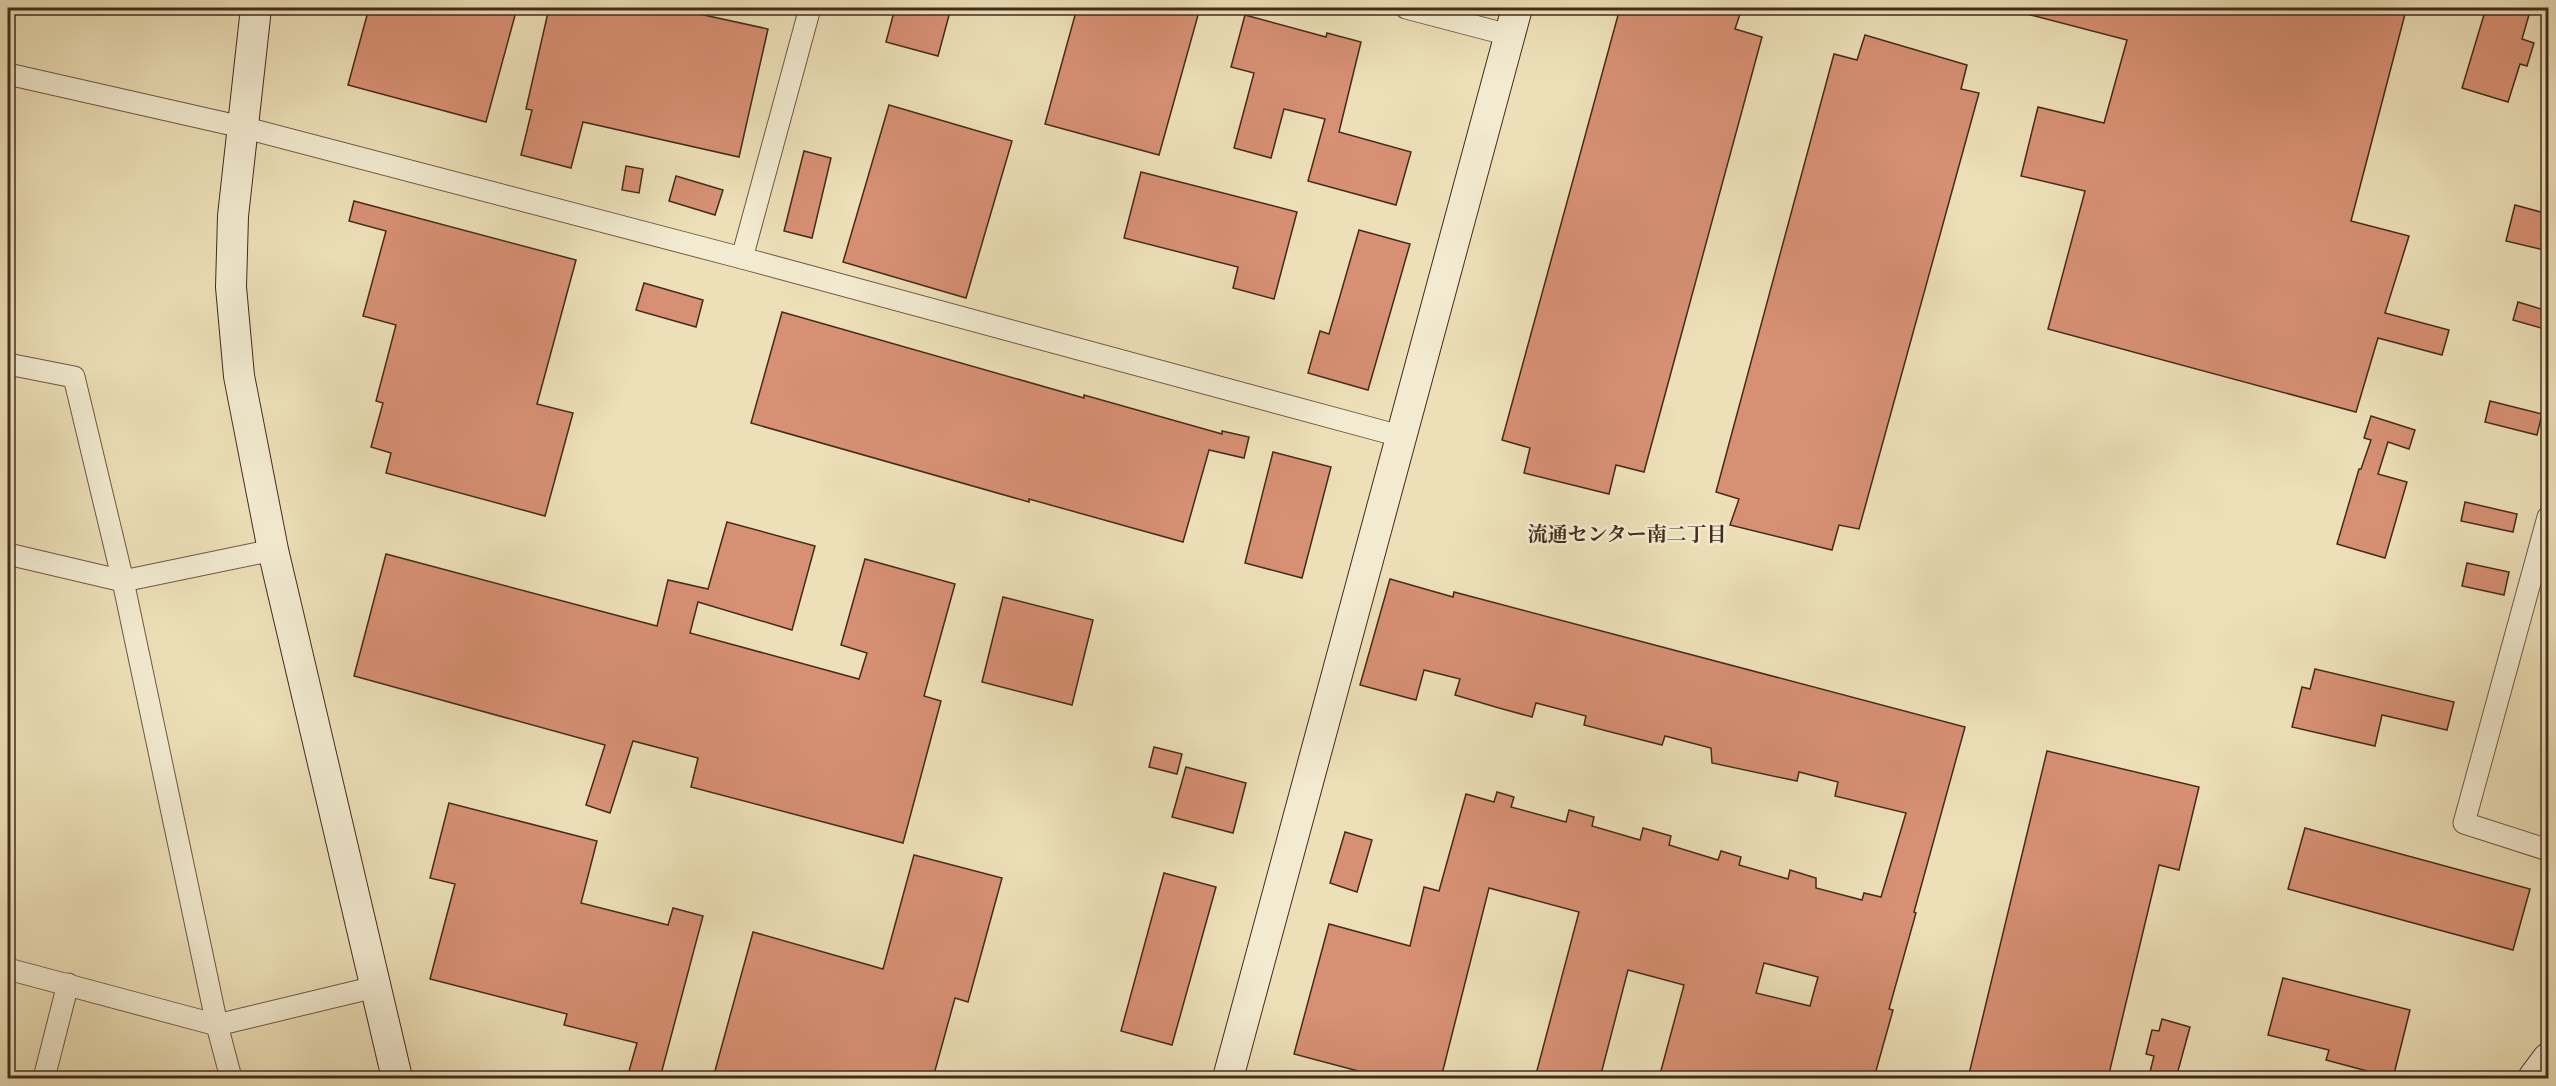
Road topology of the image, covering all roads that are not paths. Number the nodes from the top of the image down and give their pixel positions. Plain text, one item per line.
1 (256, 8) edge
2 (810, 8) edge
3 (1406, 8) edge
4 (1513, 21) edge
5 (8, 74) edge
6 (242, 128) junction
7 (742, 258) junction
8 (8, 363) edge
9 (1400, 436) junction
10 (2548, 517) edge
11 (273, 550) junction
12 (8, 554) edge
13 (123, 581) junction
14 (2548, 850) edge
15 (8, 969) edge
16 (68, 984) junction
17 (375, 987) junction
18 (217, 1025) junction
19 (2548, 1058) edge
20 (44, 1078) edge
21 (231, 1078) edge
22 (397, 1078) edge
23 (1228, 1078) edge
24 (2533, 1078) edge

1 - 6 street
2 - 7 street
3 - 4 street
4 - 9 street
5 - 6 street
6 - 7 street
6 - 11 street
7 - 9 street
8 - 13 street
9 - 23 street
10 - 14 street
11 - 13 street
11 - 17 street
12 - 13 street
13 - 18 street
15 - 16 street
16 - 18 street
16 - 20 street
17 - 18 street
17 - 22 street
18 - 21 street
19 - 24 street

